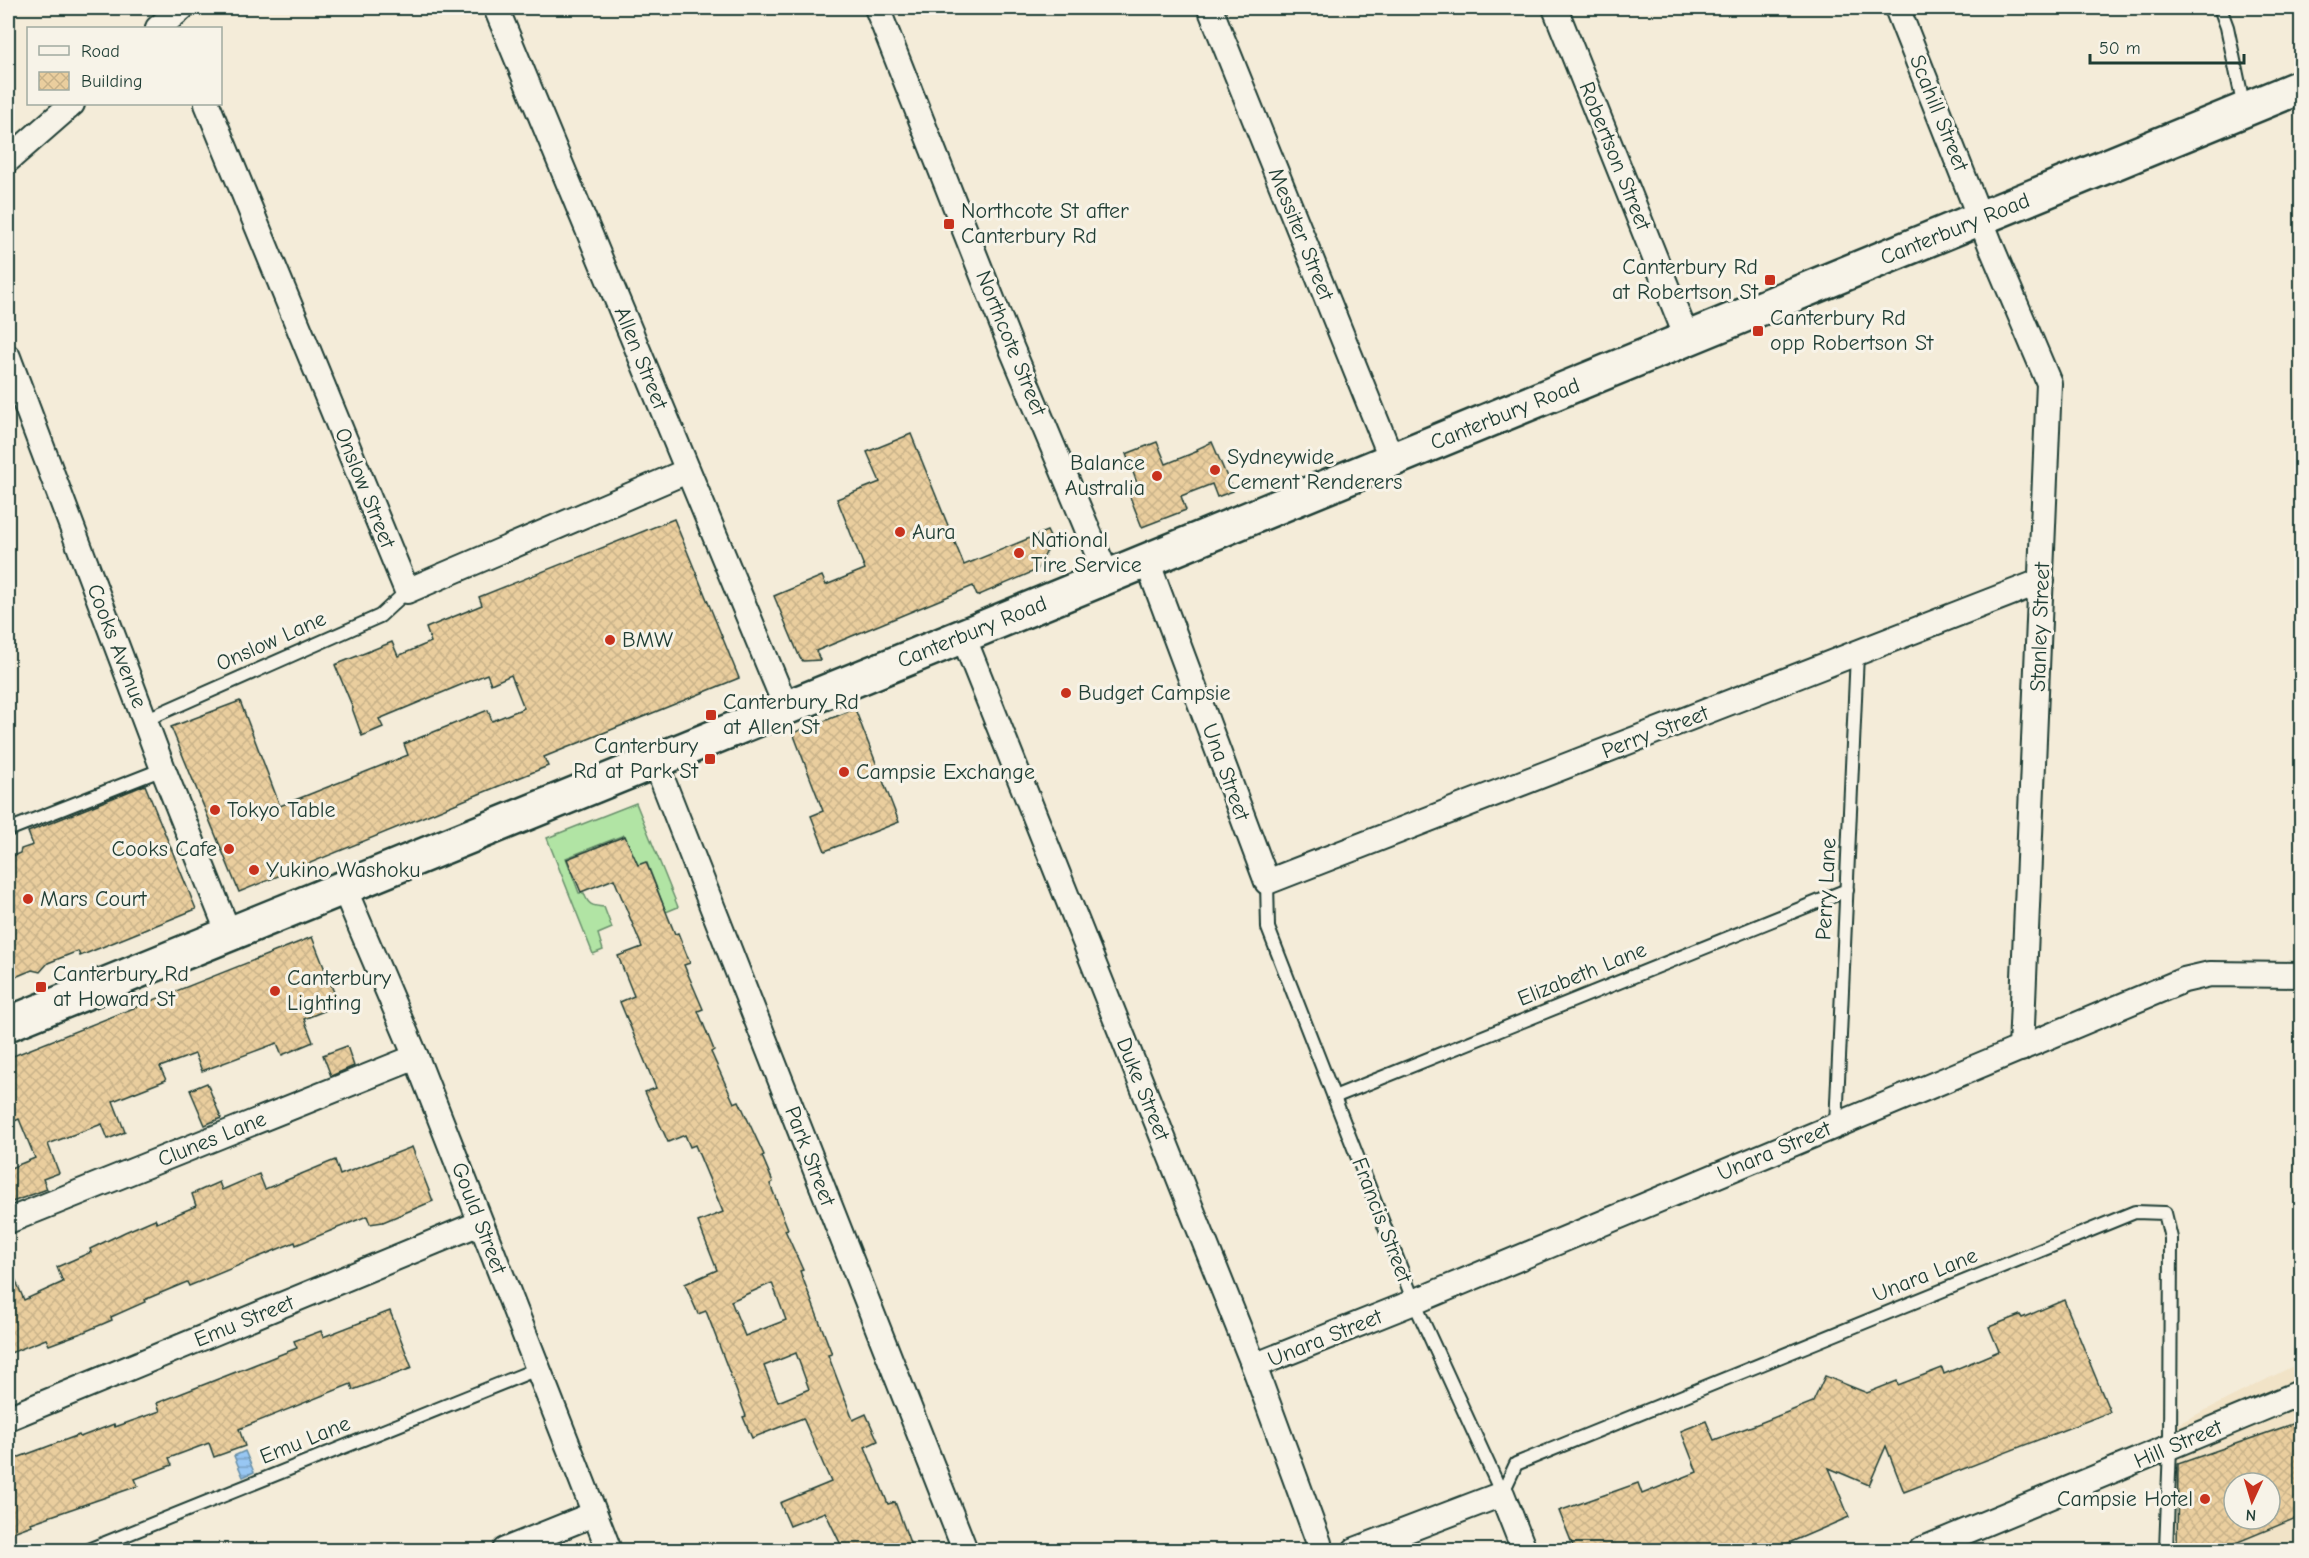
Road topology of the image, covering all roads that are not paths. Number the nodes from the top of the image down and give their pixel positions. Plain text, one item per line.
1 (496, 8) edge
2 (877, 8) edge
3 (1210, 8) edge
4 (1555, 8) edge
5 (1897, 8) edge
6 (2220, 8) edge
7 (2292, 96) edge
8 (71, 105) edge
9 (207, 105) edge
10 (2244, 109) junction
11 (8, 160) edge
12 (1981, 219) junction
13 (1687, 338) junction
14 (8, 357) edge
15 (1392, 460) junction
16 (687, 471) junction
17 (1147, 561) junction
18 (1107, 576) junction
19 (2042, 581) junction
20 (407, 591) junction
21 (963, 636) junction
22 (1857, 654) junction
23 (786, 707) junction
24 (145, 720) junction
25 (655, 761) junction
26 (163, 769) junction
27 (8, 830) edge
28 (1267, 882) junction
29 (344, 888) junction
30 (1846, 890) junction
31 (229, 934) junction
32 (2301, 975) edge
33 (8, 1023) edge
34 (2021, 1049) junction
35 (416, 1057) junction
36 (1334, 1097) junction
37 (1836, 1125) junction
38 (8, 1221) edge
39 (480, 1223) junction
40 (1414, 1302) junction
41 (1254, 1366) junction
42 (537, 1369) junction
43 (2301, 1392) edge
44 (8, 1418) edge
45 (2170, 1447) junction
46 (1502, 1494) junction
47 (594, 1514) junction
48 (1314, 1547) edge
49 (88, 1551) edge
50 (505, 1551) edge
51 (609, 1551) edge
52 (965, 1551) edge
53 (1345, 1551) edge
54 (1355, 1551) edge
55 (1524, 1551) edge
56 (1921, 1551) edge
57 (2166, 1551) edge

1 - 16 street, Allen Street
2 - 18 street, Northcote Street
3 - 15 street, Messiter Street
4 - 13 street, Robertson Street
5 - 12 street, Scahill Street
6 - 10 lane
7 - 10 highway, Canterbury Road
8 - 11 street
9 - 20 street, Onslow Street
10 - 12 highway, Canterbury Road
12 - 13 highway, Canterbury Road
12 - 19 street, Stanley Street
13 - 15 highway, Canterbury Road
14 - 24 street, Cooks Avenue
15 - 17 highway, Canterbury Road
16 - 20 street
16 - 23 street, Allen Street
17 - 18 highway, Canterbury Road
17 - 28 street, Una Street
18 - 21 highway, Canterbury Road
19 - 22 street, Perry Street
19 - 34 street, Stanley Street
20 - 24 lane, Onslow Lane
21 - 23 highway, Canterbury Road
21 - 41 street, Duke Street
22 - 28 street, Perry Street
22 - 30 lane, Perry Lane
23 - 25 highway, Canterbury Road
24 - 26 street, Cooks Avenue
25 - 29 highway, Canterbury Road
25 - 52 street, Park Street
26 - 27 lane
26 - 31 street, Cooks Avenue
28 - 36 lane, Francis Street
29 - 31 highway, Canterbury Road
29 - 35 street, Gould Street
30 - 36 lane, Elizabeth Lane
30 - 37 lane, Perry Lane
31 - 33 highway, Canterbury Road
32 - 34 street, Unara Street
34 - 37 street, Unara Street
35 - 38 street, Clunes Lane
35 - 39 street, Gould Street
36 - 40 lane, Francis Street
37 - 40 street, Unara Street
39 - 42 street, Gould Street
39 - 44 street, Emu Street
40 - 41 street, Unara Street
40 - 46 lane, Francis Street
41 - 48 street, Duke Street
42 - 47 street, Gould Street
42 - 49 lane, Emu Lane
43 - 45 street, Hill Street
45 - 46 lane, Unara Lane
45 - 56 street, Hill Street
45 - 57 lane
46 - 54 street
46 - 55 street, Francis Street
47 - 50 street
47 - 51 street, Gould Street
48 - 53 street

